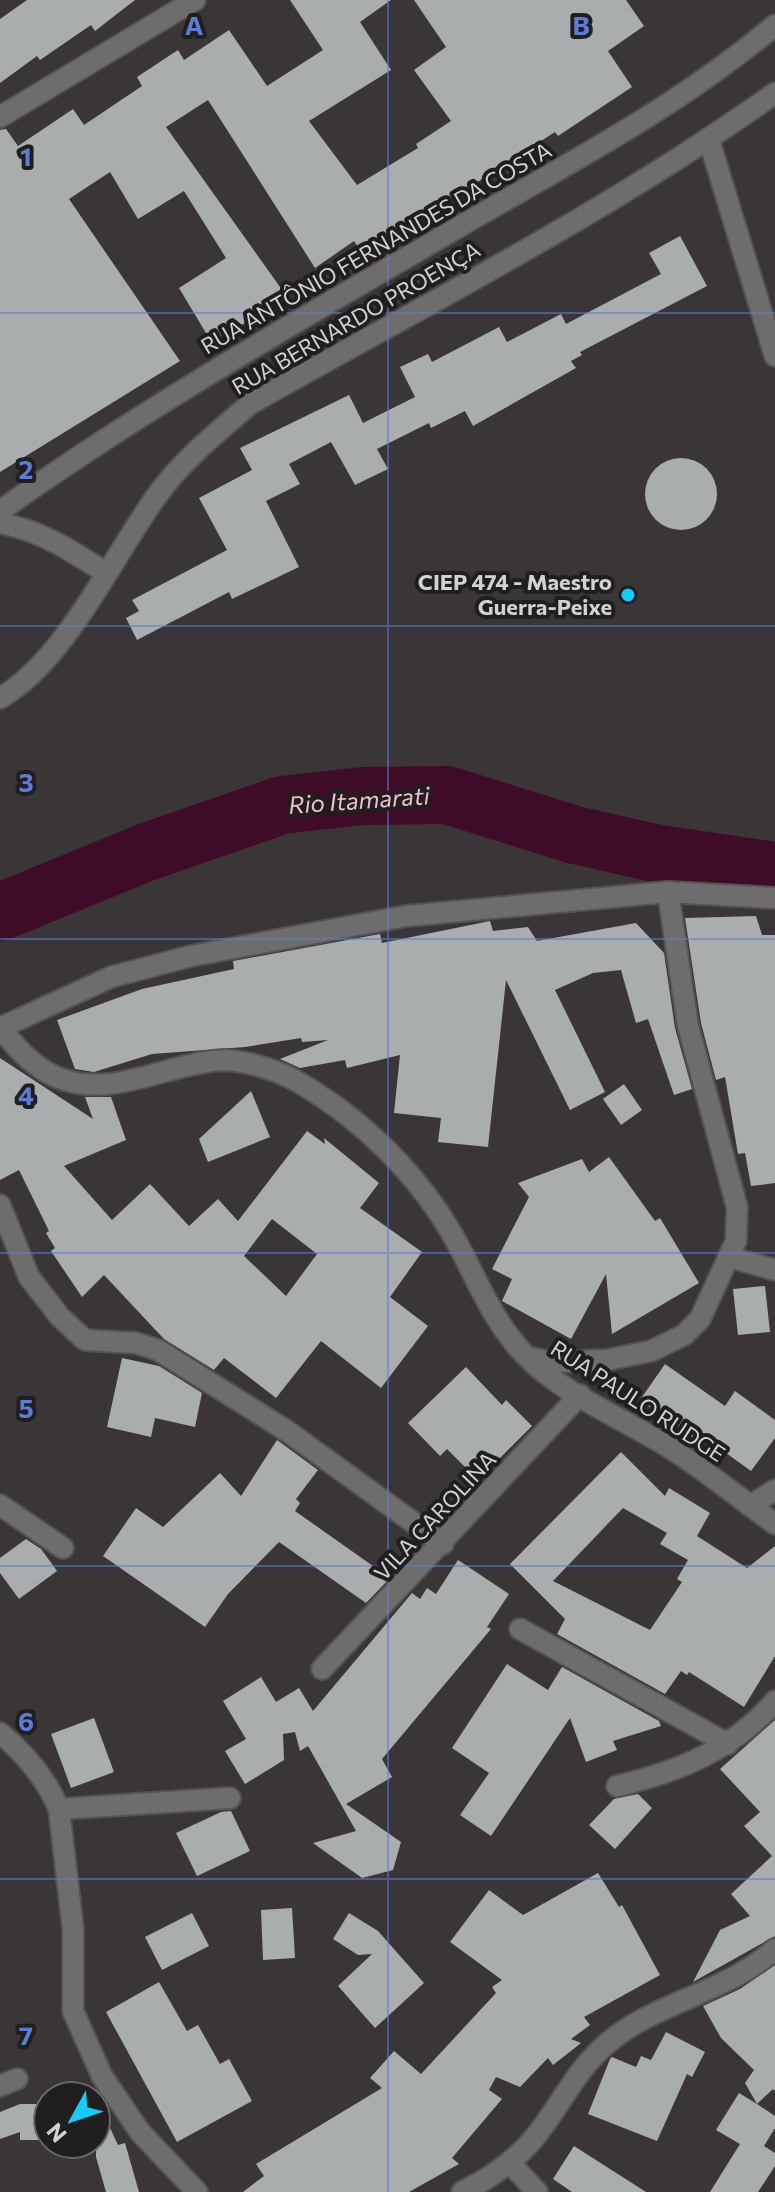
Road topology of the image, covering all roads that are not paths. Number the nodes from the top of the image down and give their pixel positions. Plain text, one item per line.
1 (195, 0) edge
2 (775, 25) edge
3 (775, 93) edge
4 (0, 117) edge
5 (709, 140) junction
6 (775, 356) edge
7 (0, 511) edge
8 (0, 523) edge
9 (106, 573) junction
10 (0, 698) edge
11 (668, 892) junction
12 (775, 898) edge
13 (0, 1028) edge
14 (0, 1205) edge
15 (729, 1257) junction
16 (775, 1270) edge
17 (527, 1357) junction
18 (580, 1395) junction
19 (775, 1490) edge
20 (0, 1505) edge
21 (750, 1506) junction
22 (775, 1524) edge
23 (443, 1544) junction
24 (63, 1548) dead end
25 (520, 1629) dead end
26 (322, 1669) dead end
27 (775, 1701) edge
28 (0, 1733) edge
29 (728, 1744) junction
30 (617, 1786) dead end
31 (230, 1798) dead end
32 (59, 1809) junction
33 (775, 1949) edge
34 (510, 2163) junction
35 (197, 2192) edge
36 (462, 2192) edge
37 (537, 2192) edge

1 - 4 street
2 - 7 street, RUA ANTÔNIO FERNANDES DA COSTA
3 - 5 street, RUA BERNARDO PROENÇA
5 - 6 street
5 - 9 street, RUA BERNARDO PROENÇA
8 - 9 street
9 - 10 street, RUA BERNARDO PROENÇA
11 - 12 street
11 - 13 street
11 - 15 street
13 - 17 street, RUA PAULO RUDGE
14 - 23 street
15 - 16 street
15 - 17 street
17 - 18 street, RUA PAULO RUDGE
18 - 21 street, RUA PAULO RUDGE
18 - 23 street, VILA CAROLINA
19 - 21 street
20 - 24 street
21 - 22 street, RUA PAULO RUDGE
23 - 26 street, VILA CAROLINA
25 - 29 street
27 - 29 street
28 - 32 street
29 - 30 street
31 - 32 street
32 - 35 street
33 - 34 street
34 - 36 street
34 - 37 street

